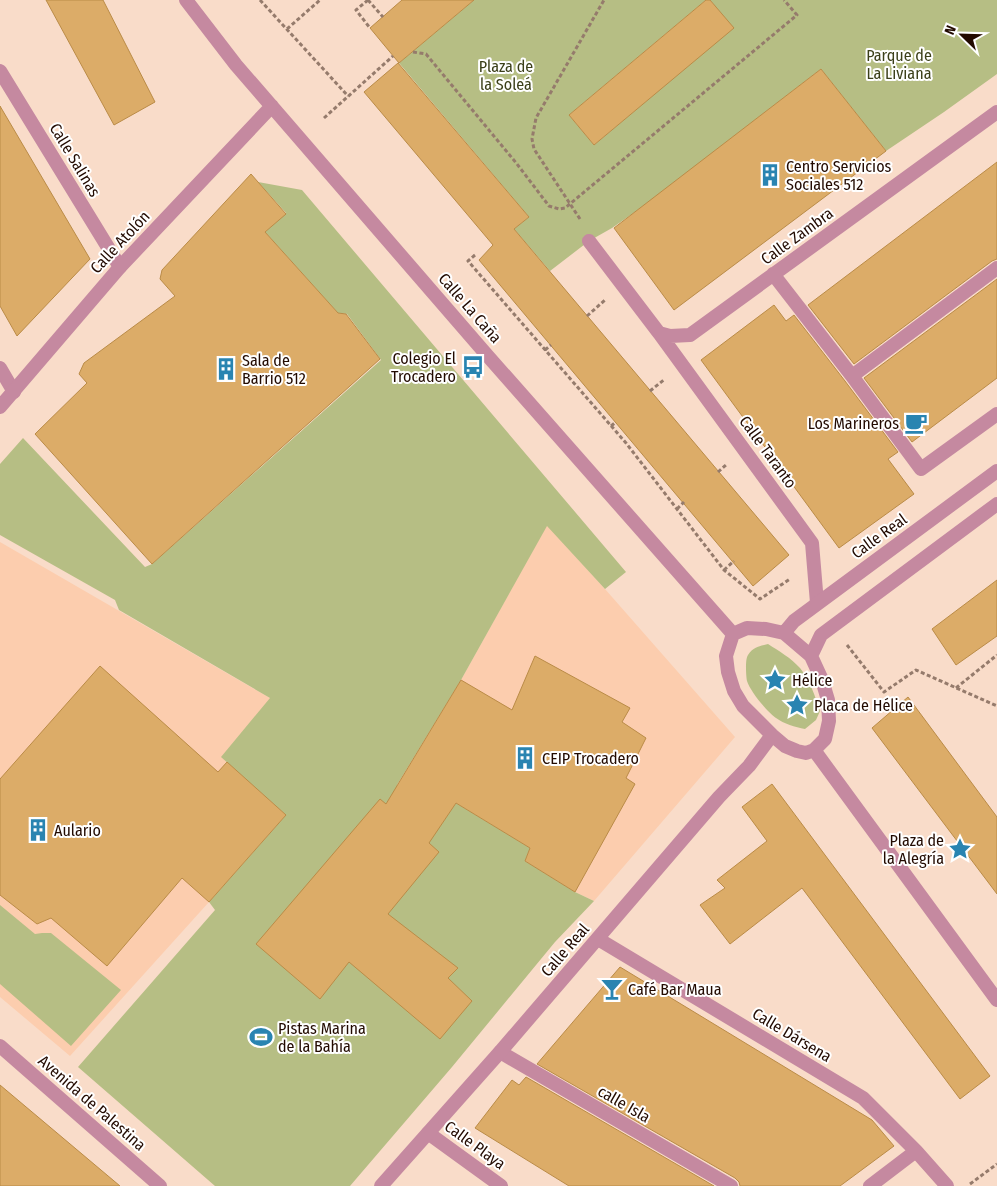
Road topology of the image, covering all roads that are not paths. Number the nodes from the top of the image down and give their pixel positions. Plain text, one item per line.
1 (186, 0) edge
2 (0, 71) edge
3 (272, 106) junction
4 (997, 112) edge
5 (589, 241) road end
6 (120, 267) junction
7 (997, 268) edge
8 (773, 274) junction
9 (659, 333) junction
10 (0, 368) edge
11 (852, 376) junction
12 (14, 392) junction
13 (0, 407) edge
14 (997, 414) edge
15 (997, 471) edge
16 (997, 504) edge
17 (817, 603) junction
18 (784, 633) junction
19 (733, 634) junction
20 (811, 656) junction
21 (772, 735) junction
22 (814, 750) junction
23 (598, 939) junction
24 (997, 1000) edge
25 (0, 1046) edge
26 (500, 1052) junction
27 (428, 1133) junction
28 (916, 1151) junction
29 (160, 1186) edge
30 (381, 1186) edge
31 (501, 1186) edge
32 (731, 1186) edge
33 (870, 1186) edge
34 (947, 1186) edge

1 - 3 street, Calle La Caña
2 - 6 street, Calle Salinas
3 - 6 street, Calle Atolón
3 - 19 street, Calle La Caña
4 - 8 street, Calle Zambra
5 - 9 street, Calle Taranto
6 - 12 street, Calle Atolón
7 - 11 street
8 - 9 street, Calle Zambra
8 - 11 street
9 - 17 street, Calle Taranto
10 - 12 street
11 - 14 street
12 - 13 street, Calle Atolón
15 - 17 street, Calle Real
16 - 20 street
17 - 18 street, Calle Real
18 - 19 street
18 - 20 street
19 - 21 street
20 - 22 street
21 - 22 street
21 - 23 street, Calle Real
22 - 24 street
23 - 26 street, Calle Real
23 - 28 street, Calle Dársena
25 - 29 street, Avenida de Palestina
26 - 27 street, Calle Real
26 - 32 street, calle Isla
27 - 30 street, Calle Real
27 - 31 street, Calle Playa
28 - 33 street
28 - 34 street, Calle Dársena

